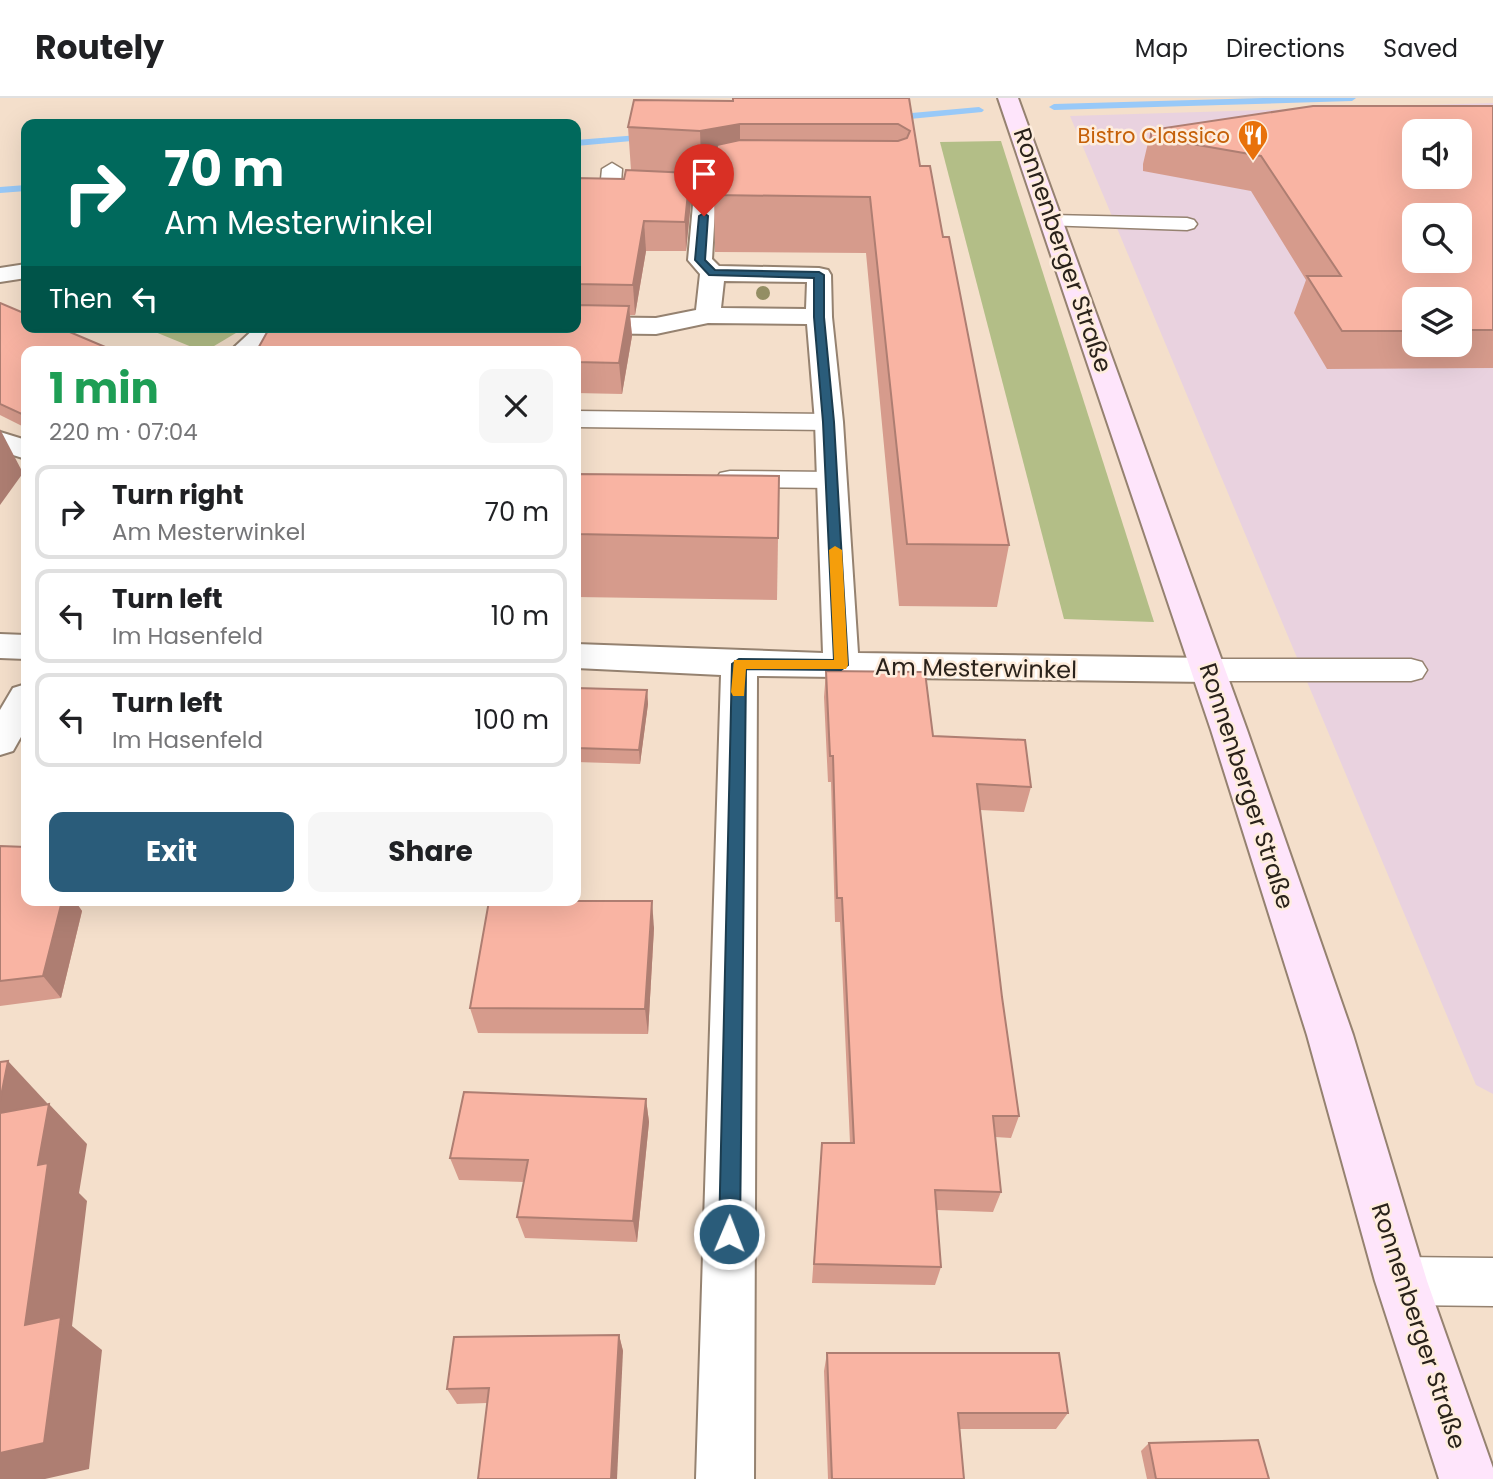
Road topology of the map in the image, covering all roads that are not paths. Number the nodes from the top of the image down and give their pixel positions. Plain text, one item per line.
1 (1009, 98) edge
2 (612, 169) dead end
3 (754, 186) edge
4 (705, 194) junction
5 (1051, 221) junction
6 (1188, 224) dead end
7 (21, 272) edge
8 (712, 273) junction
9 (0, 275) edge
10 (708, 315) junction
11 (819, 317) junction
12 (581, 325) edge
13 (265, 333) edge
14 (249, 346) edge
15 (581, 419) edge
16 (828, 422) junction
17 (0, 441) edge
18 (21, 448) edge
19 (710, 478) edge
20 (832, 480) junction
21 (0, 646) edge
22 (21, 647) edge
23 (581, 656) edge
24 (739, 664) junction
25 (841, 665) junction
26 (1209, 670) junction
27 (1412, 670) dead end
28 (21, 705) edge
29 (0, 741) edge
30 (1401, 1281) junction
31 (1493, 1282) edge
32 (725, 1479) edge
33 (1468, 1479) edge

1 - 5 street, Ronnenberger Straße
2 - 4 lane
3 - 4 lane
4 - 8 street
5 - 6 lane
5 - 26 street, Ronnenberger Straße
7 - 9 street
8 - 10 street
8 - 11 street
10 - 11 street
10 - 12 street
11 - 16 street
13 - 14 street
15 - 16 lane
16 - 20 street
17 - 18 street
19 - 20 lane
20 - 25 street
21 - 22 street
23 - 24 street, Am Mesterwinkel
24 - 25 street, Am Mesterwinkel
24 - 32 street
25 - 26 street, Am Mesterwinkel
26 - 27 lane
26 - 30 street, Ronnenberger Straße
28 - 29 street
30 - 31 lane
30 - 33 street, Ronnenberger Straße

